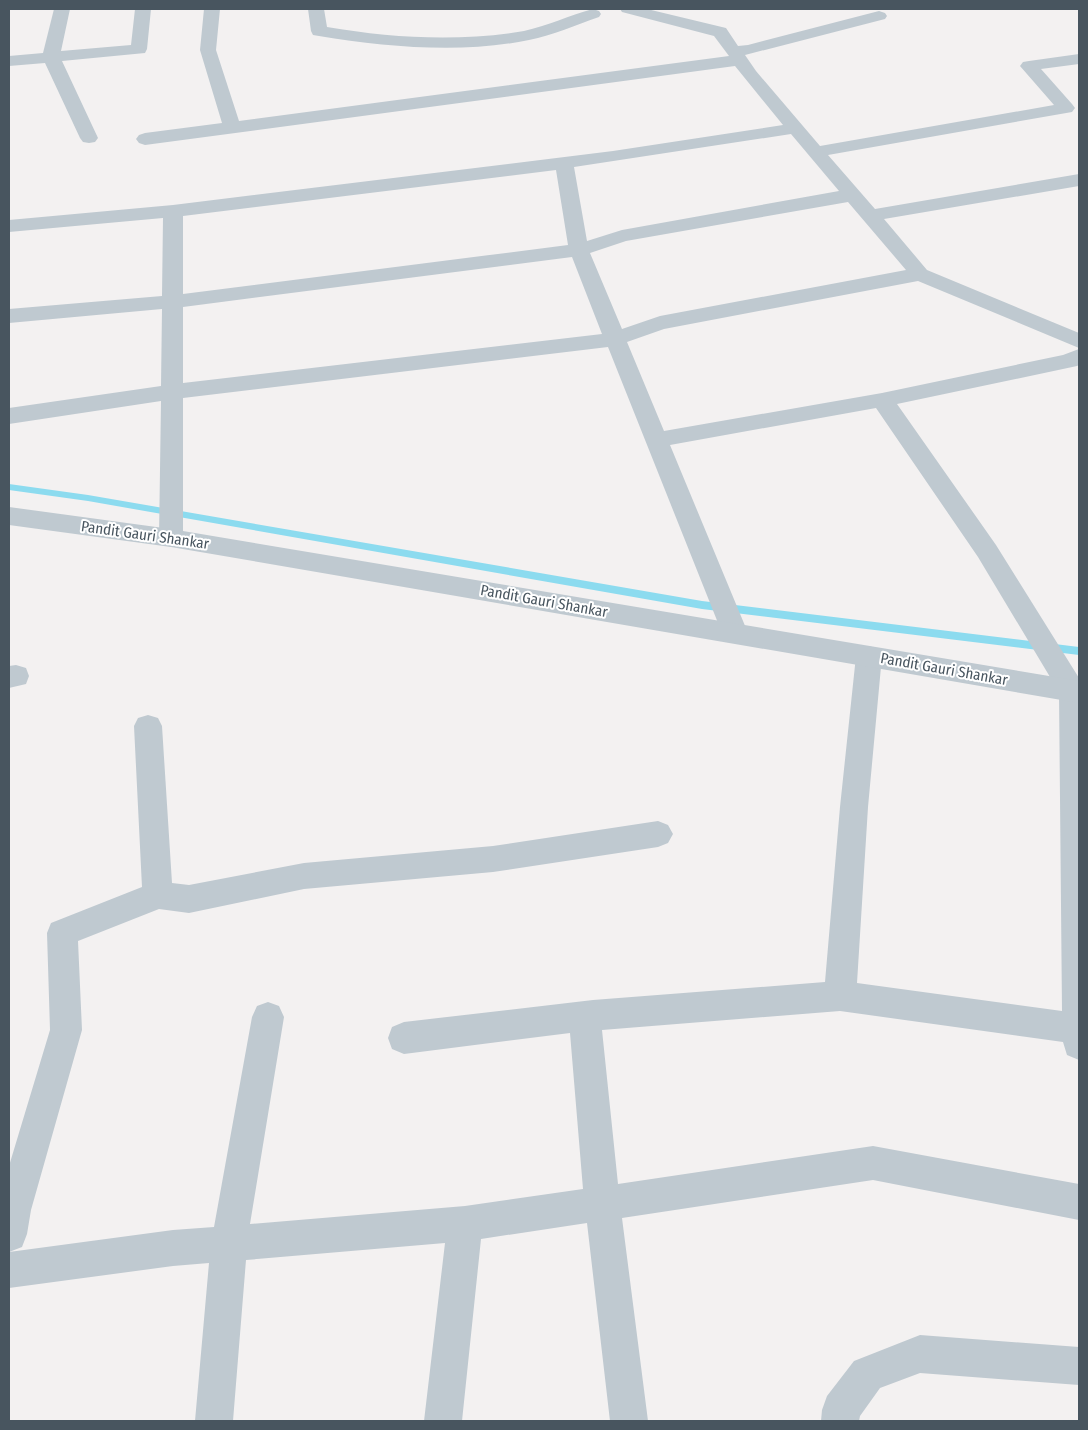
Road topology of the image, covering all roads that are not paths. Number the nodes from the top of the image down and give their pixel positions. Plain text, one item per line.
1 (62, 9) edge
2 (143, 9) edge
3 (212, 9) edge
4 (316, 9) edge
5 (628, 9) edge
6 (633, 9) edge
7 (590, 11) edge
8 (880, 16) dead end
9 (736, 56) junction
10 (52, 57) junction
11 (1079, 59) edge
12 (9, 62) edge
13 (232, 127) junction
14 (795, 128) junction
15 (89, 138) dead end
16 (145, 139) dead end
17 (815, 152) junction
18 (564, 163) junction
19 (1079, 180) edge
20 (852, 196) junction
21 (173, 211) junction
22 (870, 216) junction
23 (9, 226) edge
24 (579, 250) junction
25 (920, 274) junction
26 (172, 302) junction
27 (9, 316) edge
28 (615, 339) junction
29 (1079, 341) edge
30 (1079, 356) edge
31 (172, 392) junction
32 (882, 400) junction
33 (9, 416) edge
34 (656, 440) junction
35 (9, 516) edge
36 (171, 538) junction
37 (735, 633) junction
38 (869, 656) junction
39 (1076, 691) edge
40 (148, 726) dead end
41 (658, 834) dead end
42 (158, 895) junction
43 (840, 996) junction
44 (585, 1016) junction
45 (268, 1017) dead end
46 (1079, 1036) edge
47 (404, 1038) dead end
48 (1079, 1202) edge
49 (602, 1204) junction
50 (465, 1224) junction
51 (9, 1234) edge
52 (229, 1244) junction
53 (9, 1270) edge
54 (1079, 1366) edge
55 (214, 1421) edge
56 (444, 1421) edge
57 (629, 1421) edge
58 (840, 1421) edge

1 - 10 street
2 - 10 street
3 - 13 street
4 - 7 street
5 - 6 street
5 - 7 street
5 - 9 street
8 - 9 street
9 - 13 street
9 - 14 street
10 - 12 street
10 - 15 street
11 - 17 street
13 - 16 street
14 - 17 street
14 - 18 street
17 - 20 street
18 - 21 street
18 - 24 street
19 - 22 street
20 - 22 street
20 - 24 street
21 - 23 street
21 - 26 street
22 - 25 street
24 - 26 street
24 - 28 street
25 - 28 street
25 - 29 street
26 - 27 street
26 - 31 street
28 - 31 street
28 - 34 street
30 - 32 street
31 - 33 street
31 - 36 street
32 - 34 street
32 - 39 street
34 - 37 street
35 - 36 street, Pandit Gauri Shankar
36 - 37 street, Pandit Gauri Shankar
37 - 38 street, Pandit Gauri Shankar
38 - 39 street, Pandit Gauri Shankar
38 - 43 street
39 - 46 street
40 - 42 street
41 - 42 street
42 - 51 street
43 - 44 street
43 - 46 street
44 - 47 street
44 - 49 street
45 - 52 street
48 - 49 street
49 - 50 street
49 - 57 street
50 - 52 street
50 - 56 street
52 - 53 street
52 - 55 street
54 - 58 street

